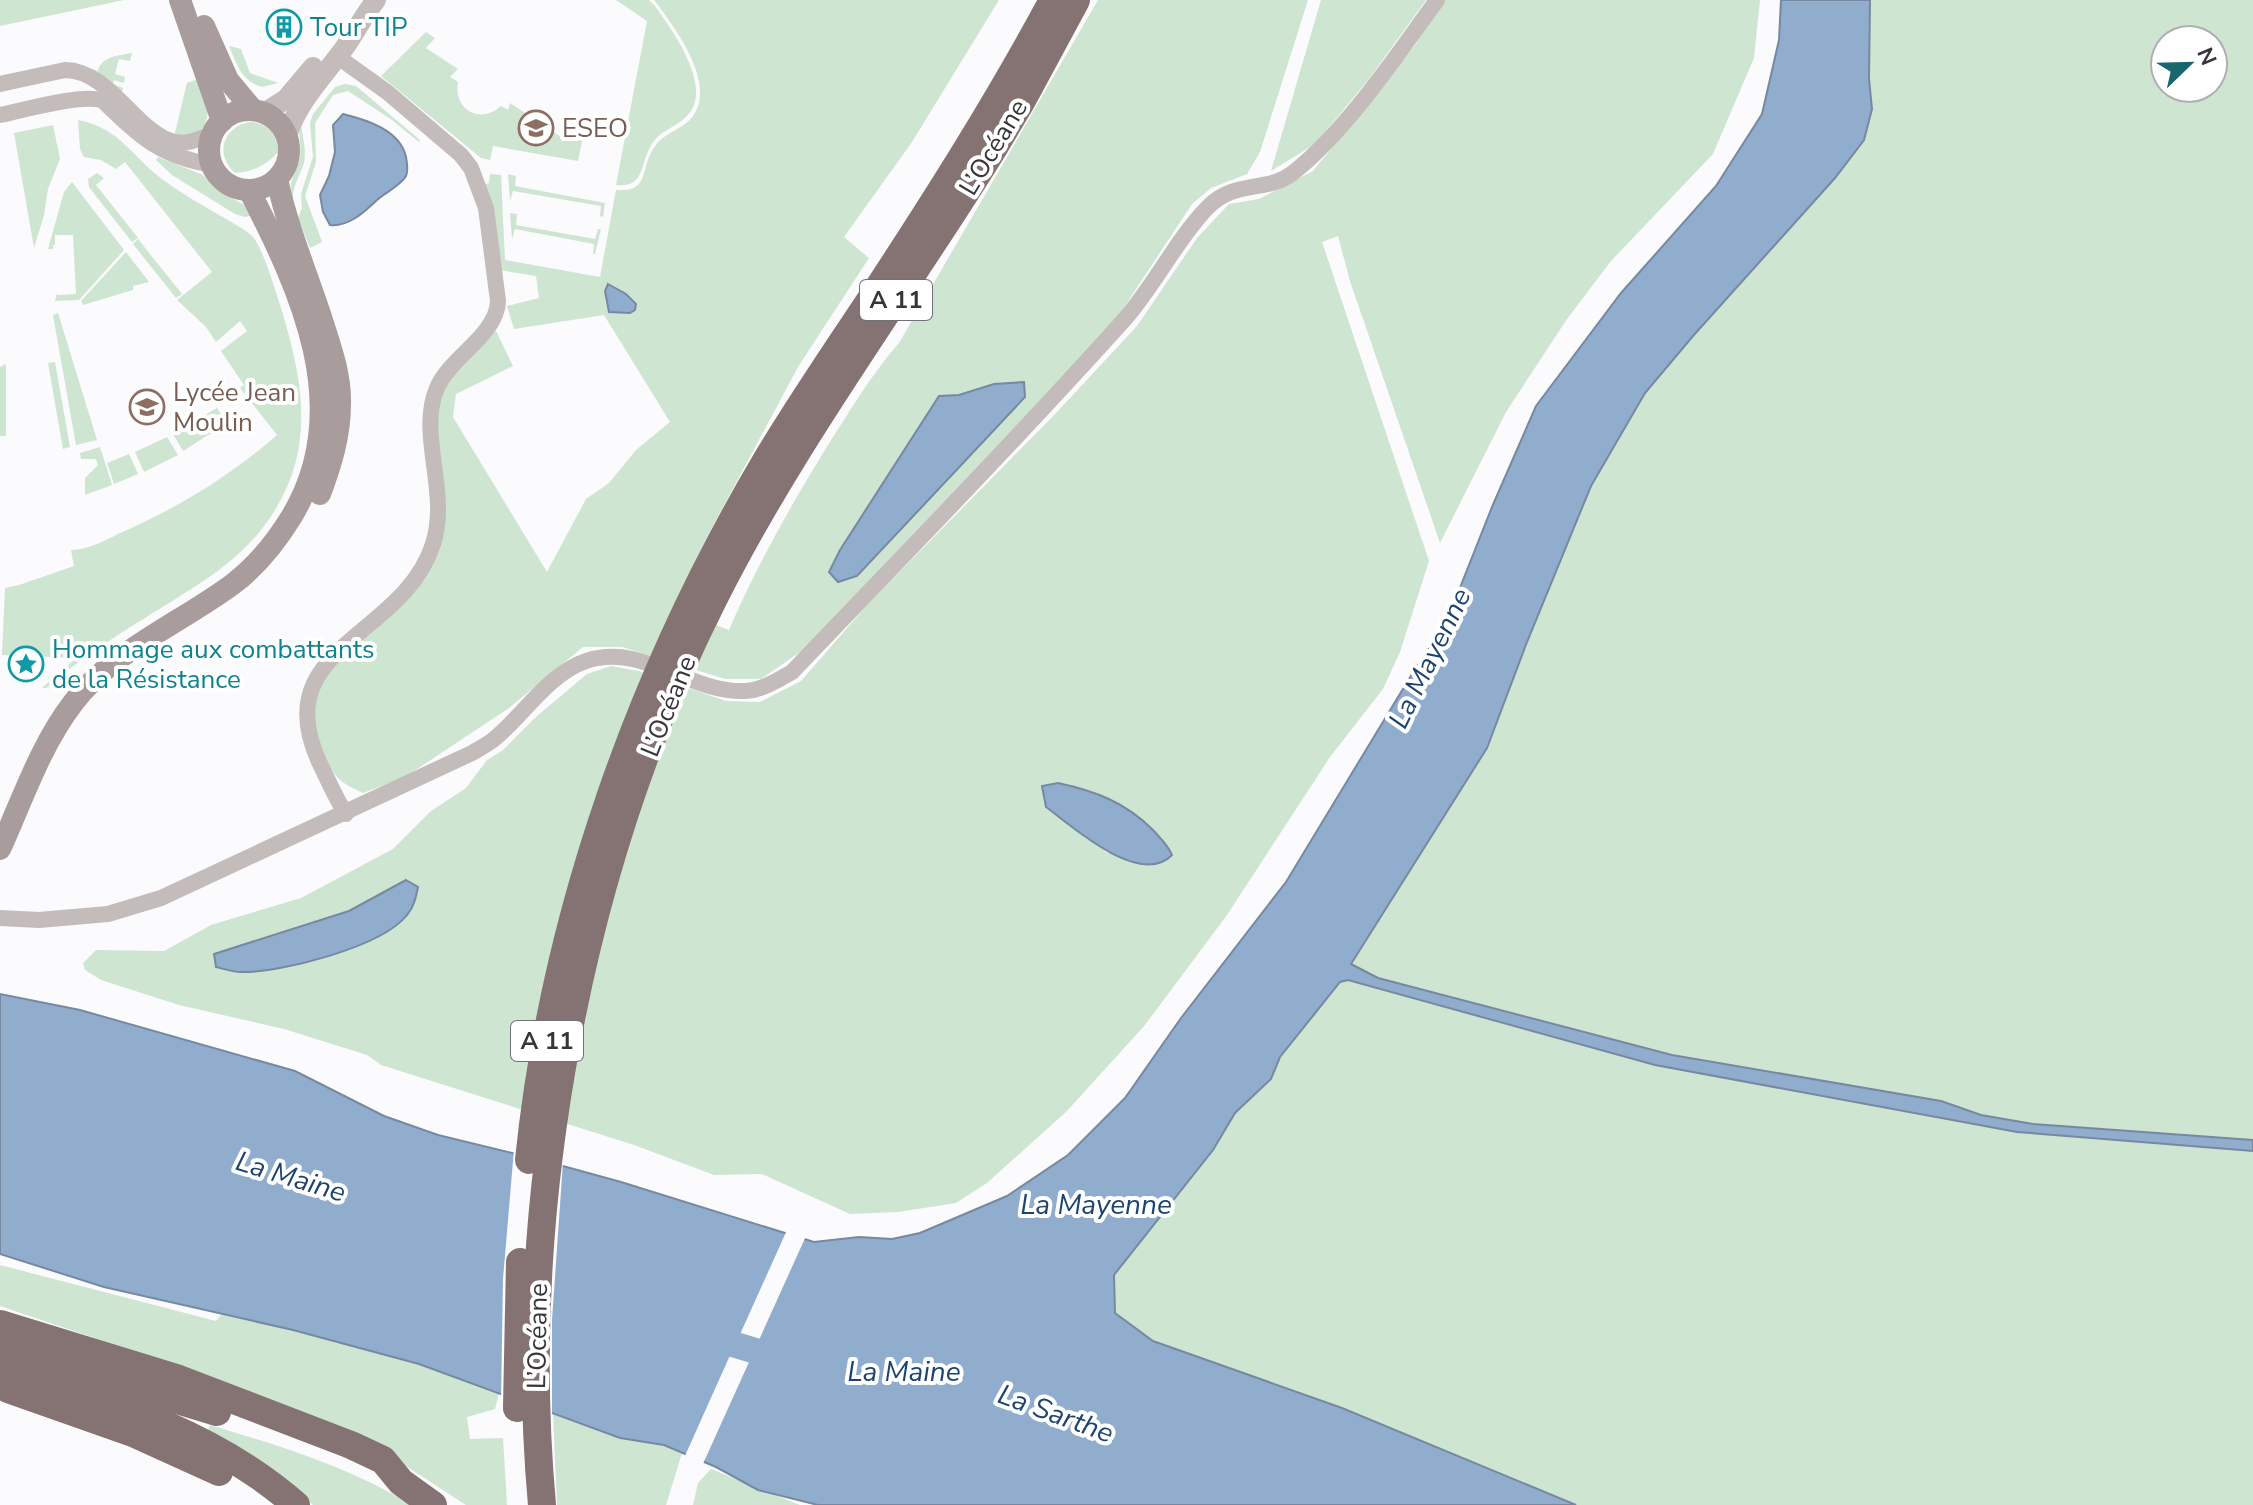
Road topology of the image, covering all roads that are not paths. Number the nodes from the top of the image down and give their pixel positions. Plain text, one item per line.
1 (180, 0) edge
2 (193, 0) edge
3 (376, 0) edge
4 (1053, 0) edge
5 (1076, 0) edge
6 (1437, 0) edge
7 (362, 16) junction
8 (338, 57) junction
9 (0, 84) edge
10 (259, 111) junction
11 (0, 115) edge
12 (217, 128) junction
13 (287, 135) junction
14 (212, 165) junction
15 (277, 179) junction
16 (249, 190) junction
17 (703, 599) junction
18 (59, 726) junction
19 (346, 814) junction
20 (0, 849) edge
21 (0, 918) edge
22 (0, 1324) edge
23 (0, 1346) edge
24 (0, 1367) edge
25 (0, 1387) edge
26 (401, 1482) junction
27 (269, 1505) edge
28 (296, 1505) edge
29 (433, 1505) edge
30 (522, 1505) edge
31 (542, 1505) edge

1 - 12 main road
2 - 10 main road
3 - 7 street
4 - 17 highway, L’Océane / A 11
5 - 17 highway, L’Océane / A 11
6 - 19 street
7 - 8 street
7 - 10 street
8 - 13 street
8 - 19 street
9 - 12 street
10 - 12 main road
10 - 13 main road
11 - 14 street
12 - 14 main road
13 - 15 main road
14 - 16 main road
15 - 16 main road
15 - 18 main road
16 - 18 main road
17 - 30 highway, L’Océane / A 11
17 - 31 highway, L’Océane / A 11
18 - 20 main road
19 - 21 street
22 - 26 highway
23 - 26 highway
24 - 28 highway
25 - 27 highway
26 - 29 highway

